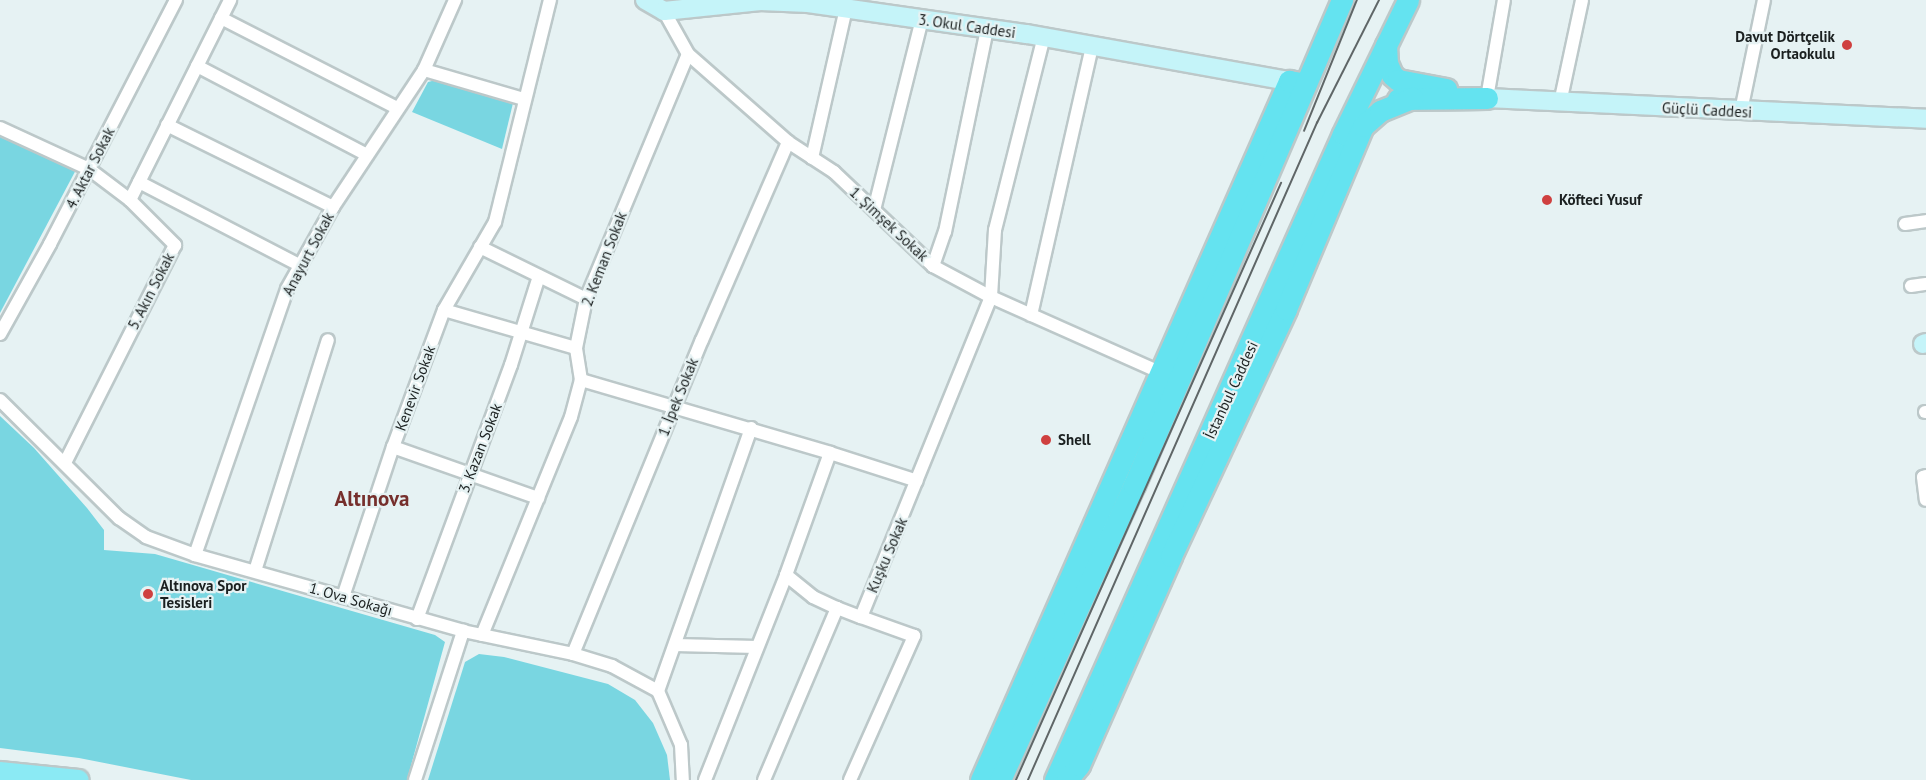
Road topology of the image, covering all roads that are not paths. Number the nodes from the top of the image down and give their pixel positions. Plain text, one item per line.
1 (176, 0) edge
2 (230, 0) edge
3 (455, 0) edge
4 (550, 0) edge
5 (645, 0) edge
6 (1341, 0) edge
7 (1408, 0) edge
8 (1504, 0) edge
9 (1582, 0) edge
10 (1764, 0) edge
11 (728, 3) edge
12 (846, 8) junction
13 (664, 11) junction
14 (221, 18) junction
15 (922, 19) junction
16 (987, 29) junction
17 (1044, 37) junction
18 (1386, 45) junction
19 (1092, 46) junction
20 (688, 54) junction
21 (197, 66) junction
22 (424, 70) junction
23 (1298, 88) junction
24 (1412, 98) junction
25 (1487, 98) junction
26 (524, 99) junction
27 (1560, 103) junction
28 (397, 108) junction
29 (1740, 111) junction
30 (1926, 119) edge
31 (167, 125) junction
32 (1348, 125) junction
33 (0, 128) edge
34 (788, 142) junction
35 (367, 155) junction
36 (812, 158) junction
37 (89, 169) junction
38 (139, 182) junction
39 (130, 200) junction
40 (333, 207) junction
41 (874, 210) junction
42 (1926, 221) edge
43 (1905, 224) dead end
44 (480, 247) junction
45 (301, 266) junction
46 (933, 266) junction
47 (539, 276) junction
48 (1926, 284) edge
49 (1911, 286) dead end
50 (991, 297) junction
51 (586, 299) junction
52 (444, 310) junction
53 (1031, 315) junction
54 (521, 333) junction
55 (0, 334) edge
56 (328, 340) dead end
57 (576, 348) junction
58 (1162, 373) junction
59 (581, 380) junction
60 (0, 400) edge
61 (675, 406) junction
62 (751, 428) junction
63 (393, 447) junction
64 (830, 453) junction
65 (65, 463) junction
66 (470, 473) junction
67 (1924, 476) edge
68 (917, 481) junction
69 (538, 498) junction
70 (1926, 500) edge
71 (195, 555) junction
72 (255, 571) junction
73 (786, 575) junction
74 (343, 597) junction
75 (837, 608) junction
76 (861, 617) junction
77 (417, 618) junction
78 (463, 631) junction
79 (482, 635) junction
80 (675, 645) junction
81 (757, 647) junction
82 (573, 654) junction
83 (658, 691) junction
84 (0, 772) edge
85 (79, 780) edge
86 (415, 780) edge
87 (683, 780) edge
88 (705, 780) edge
89 (764, 780) edge
90 (850, 780) edge
91 (981, 780) edge
92 (1000, 780) edge
93 (1055, 780) edge
94 (1067, 780) edge

1 - 37 street, 4. Aktar Sokak
2 - 14 street
3 - 22 street, Anayurt Sokak
4 - 26 street, Kenevir Sokak
5 - 13 main road
6 - 23 highway
7 - 18 highway, İstanbul Caddesi
8 - 25 street
9 - 27 street
10 - 29 street
11 - 12 main road, 3. Okul Caddesi
11 - 13 main road, 3. Okul Caddesi
12 - 15 main road, 3. Okul Caddesi
12 - 36 street
13 - 20 street, 1. Şimşek Sokak
14 - 21 street
14 - 28 street
15 - 16 main road, 3. Okul Caddesi
15 - 41 street
16 - 17 main road, 3. Okul Caddesi
16 - 46 street
17 - 19 main road, 3. Okul Caddesi
17 - 50 street, Kuşku Sokak
18 - 25 highway
18 - 32 highway, İstanbul Caddesi
19 - 23 main road, 3. Okul Caddesi
19 - 53 street
20 - 34 street, 1. Şimşek Sokak
20 - 51 street, 2. Keman Sokak
21 - 31 street
21 - 35 street
22 - 26 street
22 - 28 street, Anayurt Sokak
23 - 58 highway
23 - 92 highway
24 - 25 highway
24 - 32 highway
24 - 94 highway
25 - 27 main road, Güçlü Caddesi
26 - 44 street, Kenevir Sokak
27 - 29 main road, Güçlü Caddesi
28 - 35 street, Anayurt Sokak
29 - 30 main road, Güçlü Caddesi
31 - 38 street
31 - 40 street
32 - 93 highway, İstanbul Caddesi
33 - 37 street, 5. Akın Sokak
34 - 36 street, 1. Şimşek Sokak
34 - 61 street, 1. İpek Sokak
35 - 40 street, Anayurt Sokak
36 - 41 street, 1. Şimşek Sokak
37 - 39 street, 5. Akın Sokak
37 - 55 street, 4. Aktar Sokak
38 - 39 street
38 - 45 street
39 - 65 street, 5. Akın Sokak
40 - 45 street, Anayurt Sokak
41 - 46 street, 1. Şimşek Sokak
42 - 43 street
44 - 47 street
44 - 52 street, Kenevir Sokak
45 - 71 street, Anayurt Sokak
46 - 50 street, 1. Şimşek Sokak
47 - 51 street
47 - 54 street, 3. Kazan Sokak
48 - 49 street
50 - 53 street, 1. Şimşek Sokak
50 - 68 street, Kuşku Sokak
51 - 57 street, 2. Keman Sokak
52 - 54 street
52 - 63 street, Kenevir Sokak
53 - 58 street, 1. Şimşek Sokak
54 - 57 street
54 - 66 street, 3. Kazan Sokak
56 - 72 street
57 - 59 street, 2. Keman Sokak
58 - 91 highway
59 - 61 street
59 - 69 street, 2. Keman Sokak
60 - 65 street, 1. Ova Sokağı
61 - 62 street
61 - 82 street, 1. İpek Sokak
62 - 64 street
62 - 80 street
63 - 66 street
63 - 74 street, Kenevir Sokak
64 - 68 street
64 - 73 street
65 - 71 street, 1. Ova Sokağı
66 - 69 street
66 - 77 street, 3. Kazan Sokak
67 - 70 street
68 - 76 street, Kuşku Sokak
69 - 79 street, 2. Keman Sokak
71 - 72 street, 1. Ova Sokağı
72 - 74 street, 1. Ova Sokağı
73 - 75 street
73 - 81 street
74 - 77 street, 1. Ova Sokağı
75 - 76 street
75 - 89 street
76 - 90 street
77 - 78 street, 1. Ova Sokağı
78 - 79 street, 1. Ova Sokağı
78 - 86 street
79 - 82 street, 1. Ova Sokağı
80 - 81 street
80 - 83 street
81 - 88 street
82 - 83 street, 1. Ova Sokağı
83 - 87 street
84 - 85 main road

